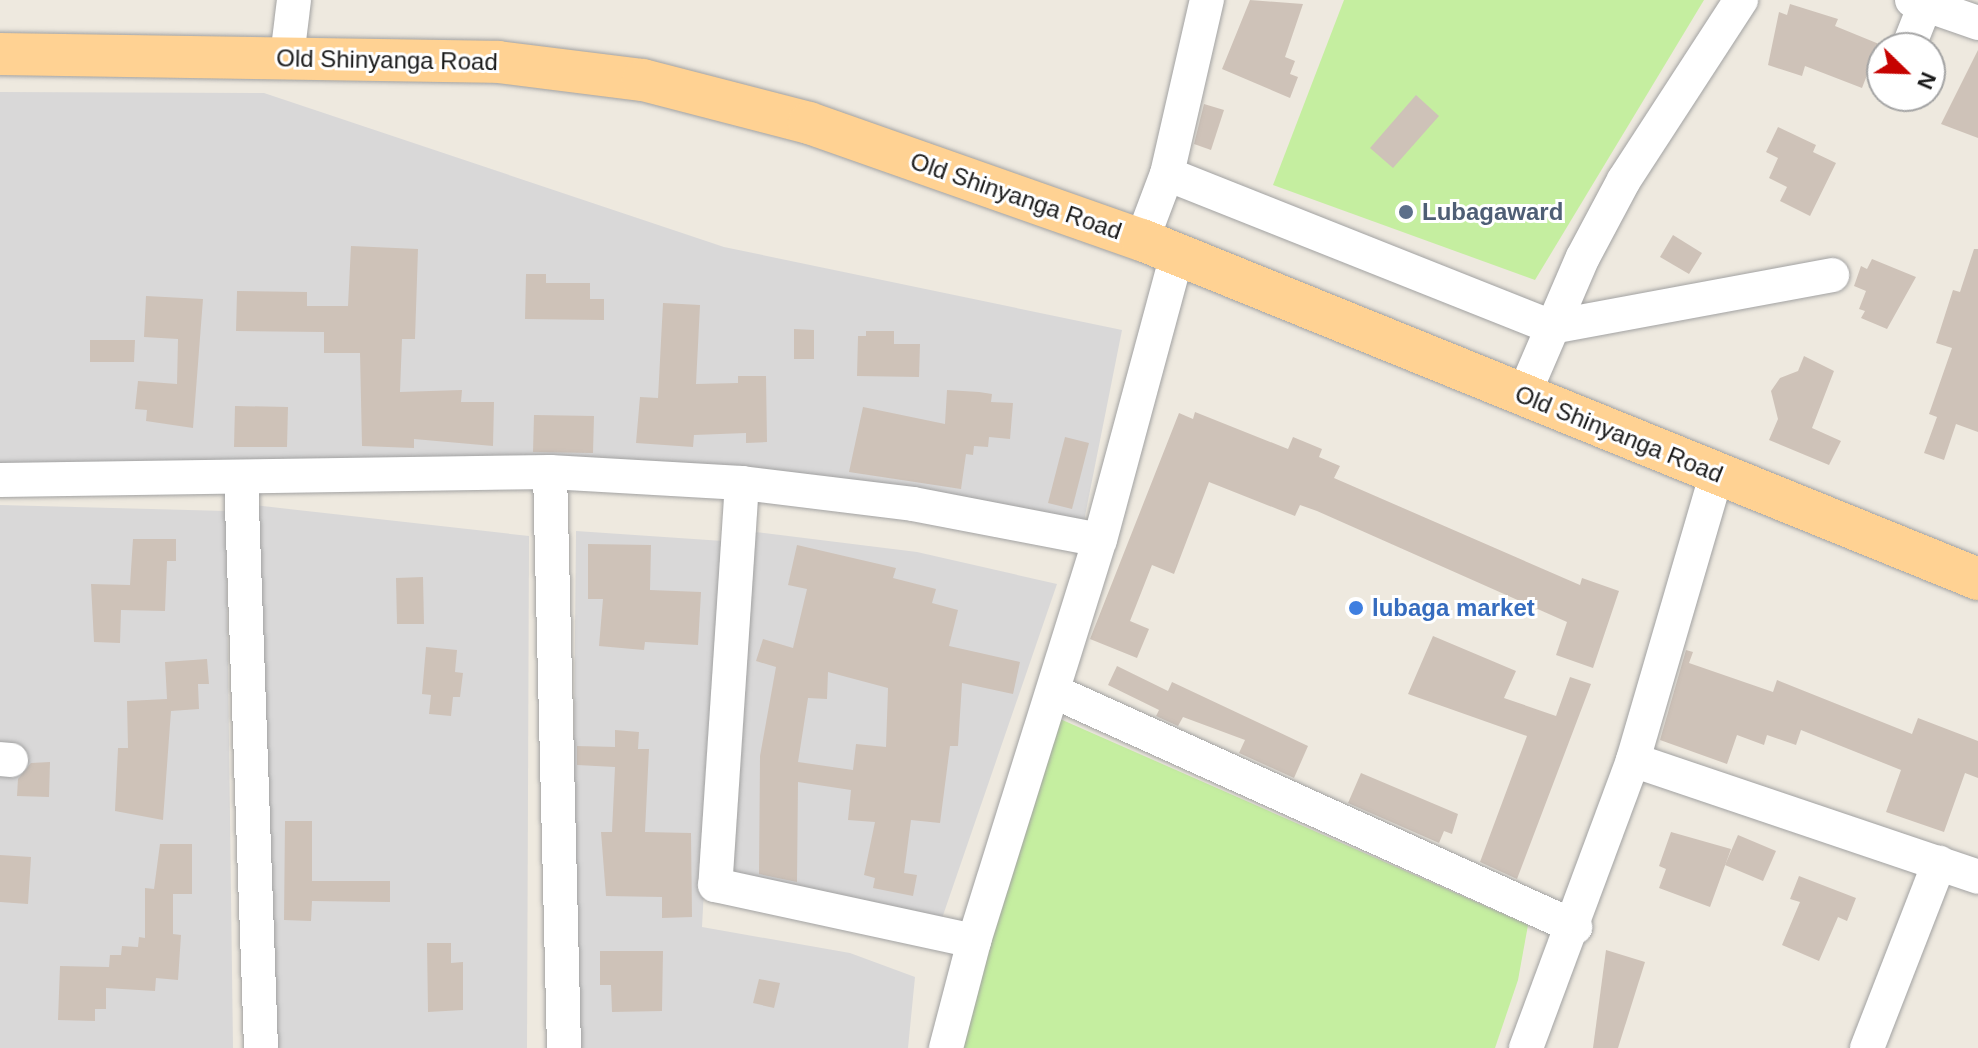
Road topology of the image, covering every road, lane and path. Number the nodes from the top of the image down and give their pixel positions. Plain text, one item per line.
1 (294, 0) edge
2 (1207, 0) edge
3 (1741, 0) edge
4 (1918, 2) edge
5 (1978, 23) edge
6 (1911, 32) edge
7 (0, 54) edge
8 (287, 57) junction
9 (1167, 174) junction
10 (1160, 247) junction
11 (1832, 275) dead end
12 (1552, 327) junction
13 (1523, 396) junction
14 (550, 472) junction
15 (1717, 473) junction
16 (241, 478) junction
17 (0, 480) edge
18 (742, 483) junction
19 (1100, 540) junction
20 (1977, 577) edge
21 (1055, 692) junction
22 (1633, 760) junction
23 (1939, 863) junction
24 (1978, 877) edge
25 (1575, 927) junction
26 (974, 941) junction
27 (261, 1048) edge
28 (564, 1048) edge
29 (946, 1048) edge
30 (1526, 1048) edge
31 (1867, 1048) edge

1 - 8 street
2 - 9 street
3 - 12 street
4 - 5 street
4 - 6 street
7 - 8 main road, Old Shinyanga Road
8 - 10 main road, Old Shinyanga Road
9 - 10 street
9 - 12 street
10 - 13 main road, Old Shinyanga Road
10 - 19 street
11 - 12 street
12 - 13 street
13 - 15 main road, Old Shinyanga Road
14 - 16 street
14 - 18 street
14 - 28 street
15 - 20 main road, Old Shinyanga Road
15 - 22 street
16 - 17 street
16 - 27 street
18 - 19 street
18 - 26 street
19 - 21 street
21 - 25 street
21 - 26 street
22 - 23 street
22 - 25 street
23 - 24 street
23 - 31 street
25 - 30 street
26 - 29 street

